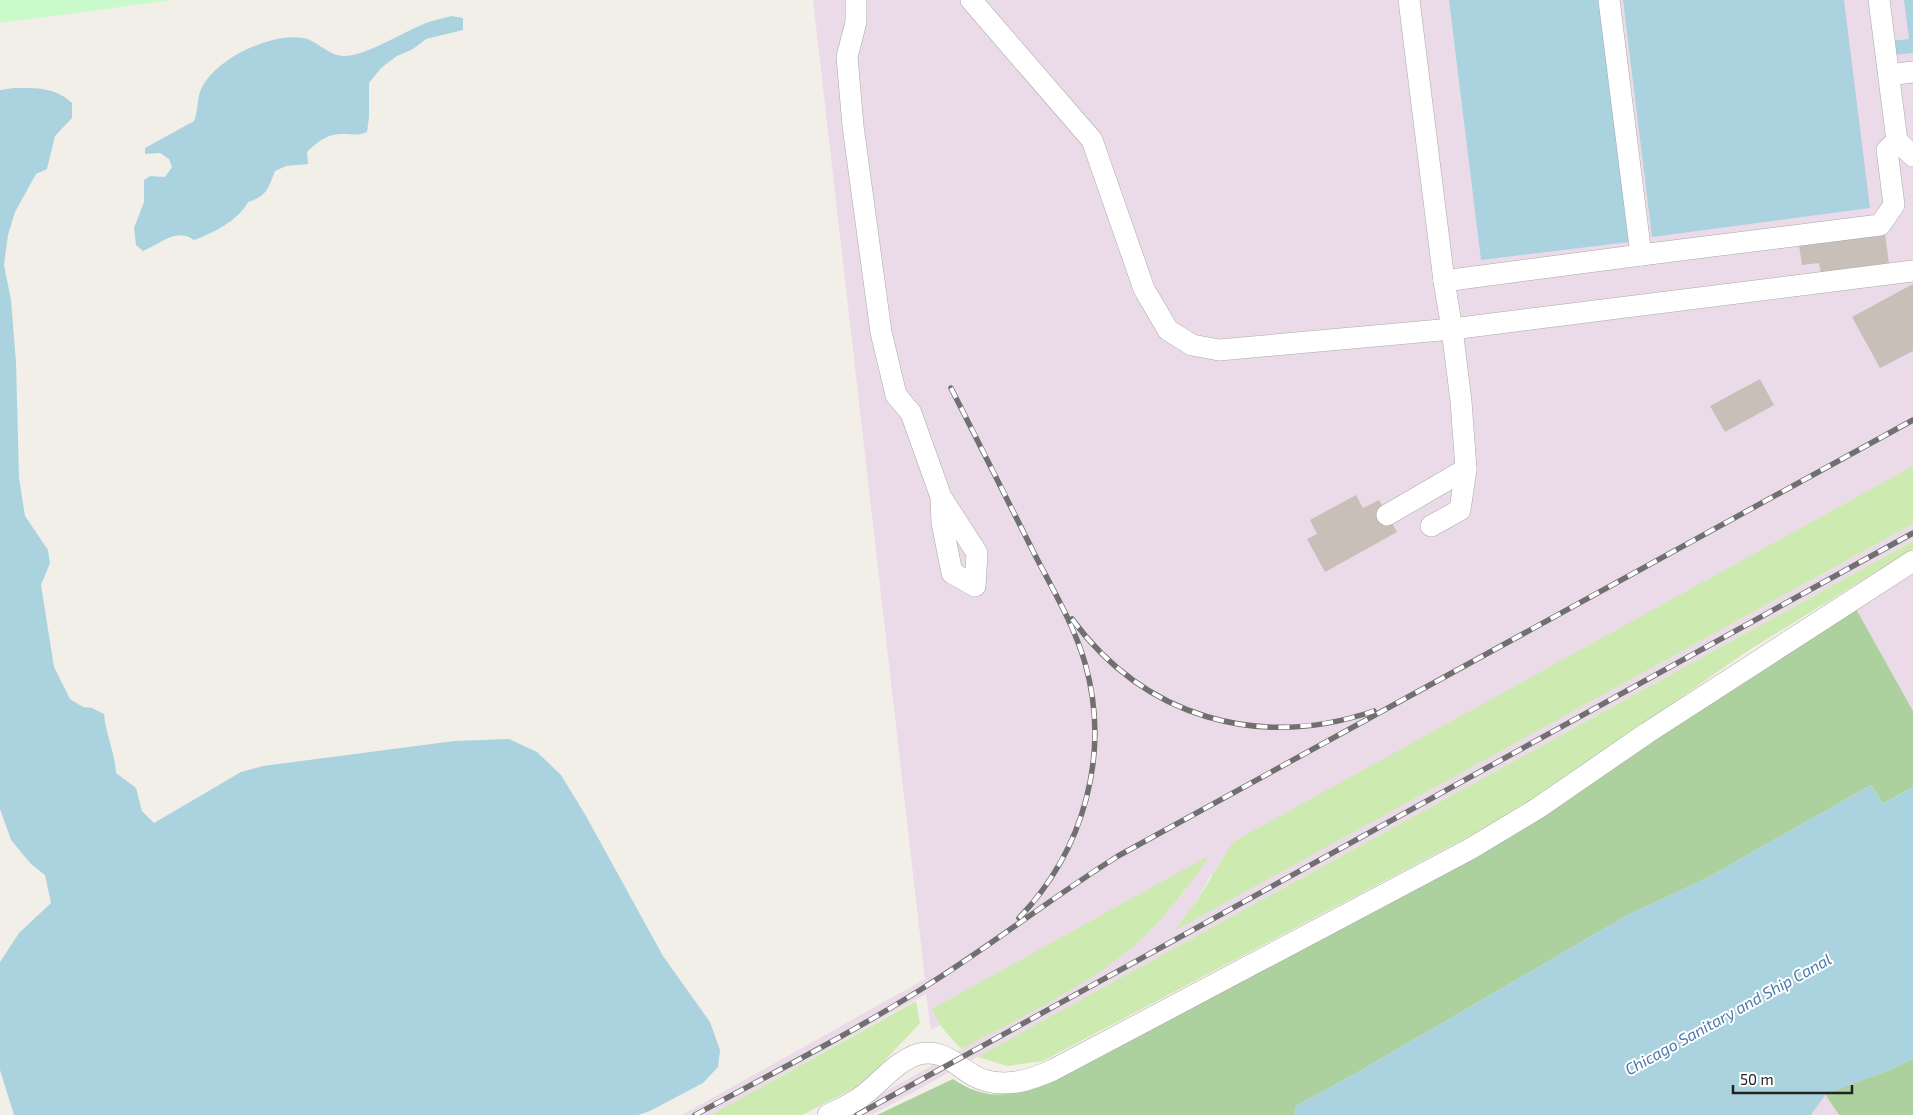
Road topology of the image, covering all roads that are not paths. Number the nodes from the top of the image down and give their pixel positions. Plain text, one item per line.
1 (856, 0) edge
2 (971, 0) edge
3 (1409, 0) edge
4 (1609, 0) edge
5 (1879, 0) edge
6 (1913, 72) edge
7 (1889, 76) junction
8 (1897, 141) junction
9 (1913, 156) edge
10 (1641, 255) junction
11 (1913, 271) edge
12 (1444, 281) junction
13 (1452, 329) junction
14 (1466, 469) junction
15 (941, 497) dead end
16 (1387, 515) dead end
17 (1431, 526) dead end
18 (1913, 561) edge
19 (828, 1115) edge

1 - 15 lane
2 - 13 lane
3 - 12 lane
4 - 10 lane
5 - 7 lane
6 - 7 lane
7 - 8 lane
8 - 9 lane
8 - 10 lane
10 - 12 lane
11 - 13 lane
12 - 13 lane
13 - 14 lane
14 - 16 lane
14 - 17 lane
18 - 19 lane

